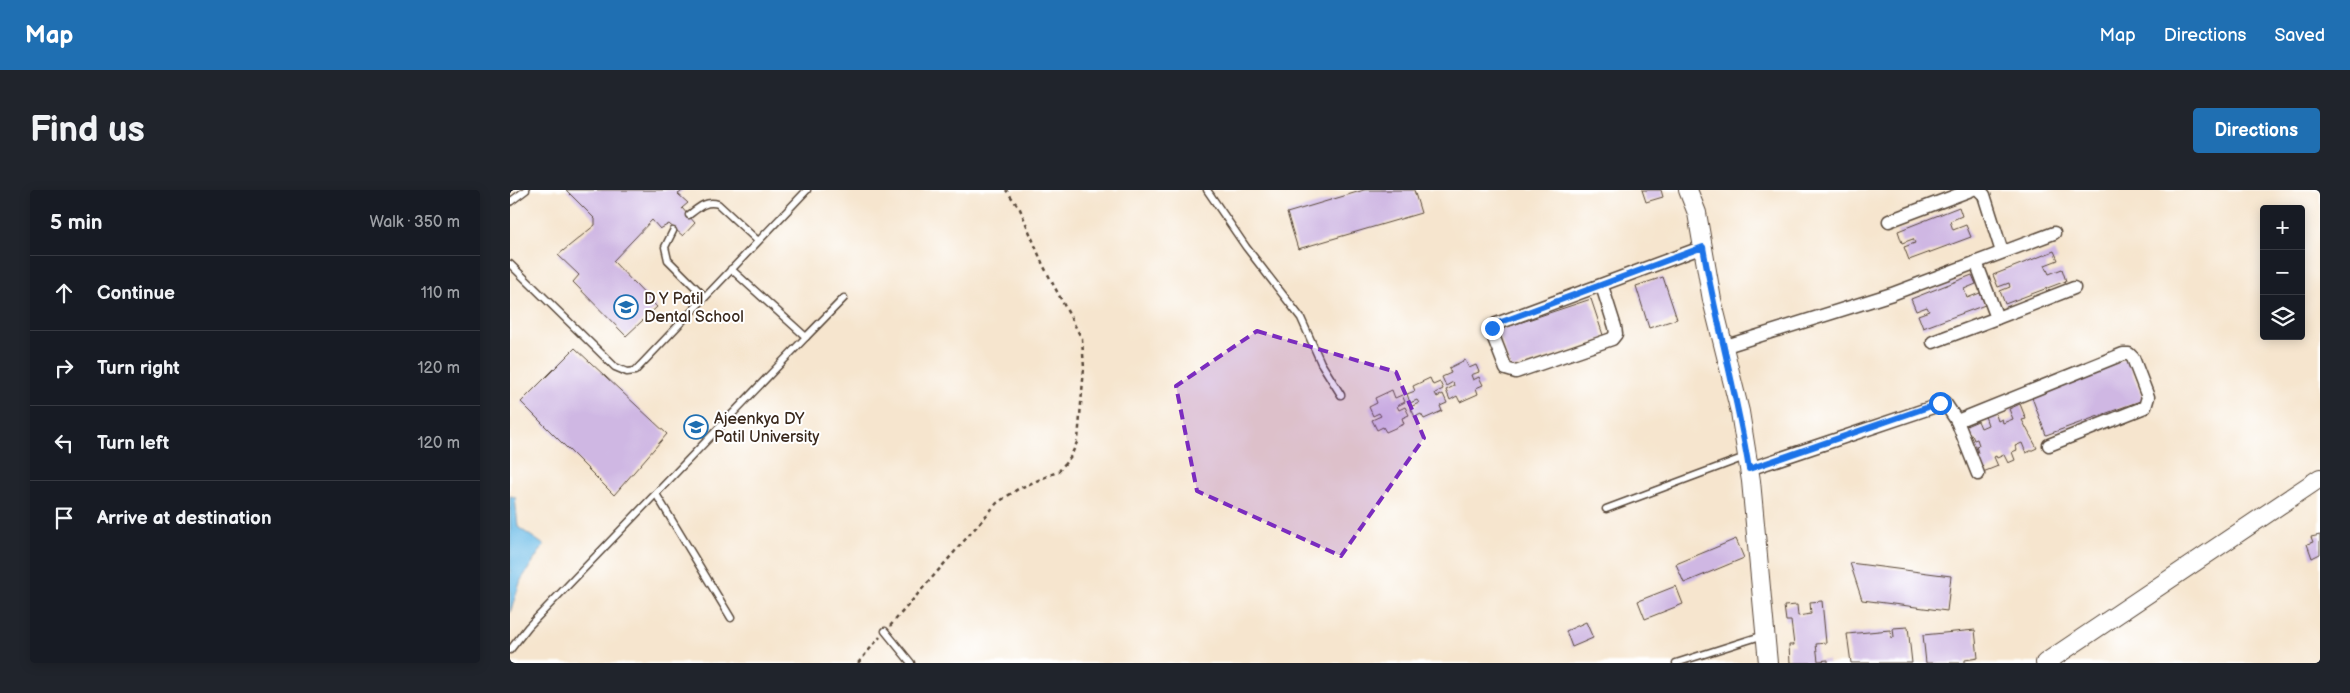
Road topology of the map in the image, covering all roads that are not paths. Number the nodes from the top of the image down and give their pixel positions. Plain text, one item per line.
1 (526, 190) edge
2 (807, 190) edge
3 (1207, 190) edge
4 (1688, 190) edge
5 (1972, 190) edge
6 (1979, 190) edge
7 (510, 202) edge
8 (688, 215) dead end
9 (1889, 222) dead end
10 (673, 231) dead end
11 (2054, 233) dead end
12 (758, 241) junction
13 (1703, 247) junction
14 (2002, 252) junction
15 (1976, 262) junction
16 (510, 264) edge
17 (731, 269) junction
18 (1602, 286) junction
19 (2074, 288) dead end
20 (705, 297) junction
21 (844, 298) dead end
22 (1996, 318) junction
23 (806, 337) junction
24 (1933, 342) dead end
25 (1723, 347) junction
26 (1341, 395) dead end
27 (1957, 421) junction
28 (2049, 445) dead end
29 (1748, 463) junction
30 (1978, 474) dead end
31 (2320, 478) edge
32 (656, 494) junction
33 (1606, 510) dead end
34 (731, 618) dead end
35 (885, 631) road end
36 (1765, 635) junction
37 (510, 650) edge
38 (911, 663) edge
39 (1676, 663) edge
40 (1768, 663) edge
41 (2045, 663) edge

1 - 7 lane
2 - 12 lane
3 - 26 lane
4 - 13 street
5 - 9 street
6 - 14 street
8 - 12 lane
10 - 20 lane
11 - 14 street
12 - 17 lane
13 - 18 street
13 - 25 street
14 - 15 street
15 - 22 street
15 - 25 street
16 - 20 lane
17 - 20 lane
17 - 23 lane
18 - 18 street
19 - 22 street
21 - 23 lane
22 - 24 street
23 - 32 lane
25 - 29 street
27 - 28 street
27 - 29 street
27 - 30 street
29 - 33 lane
29 - 36 street
31 - 41 street
32 - 34 lane
32 - 37 lane
35 - 38 lane
36 - 39 lane
36 - 40 street

